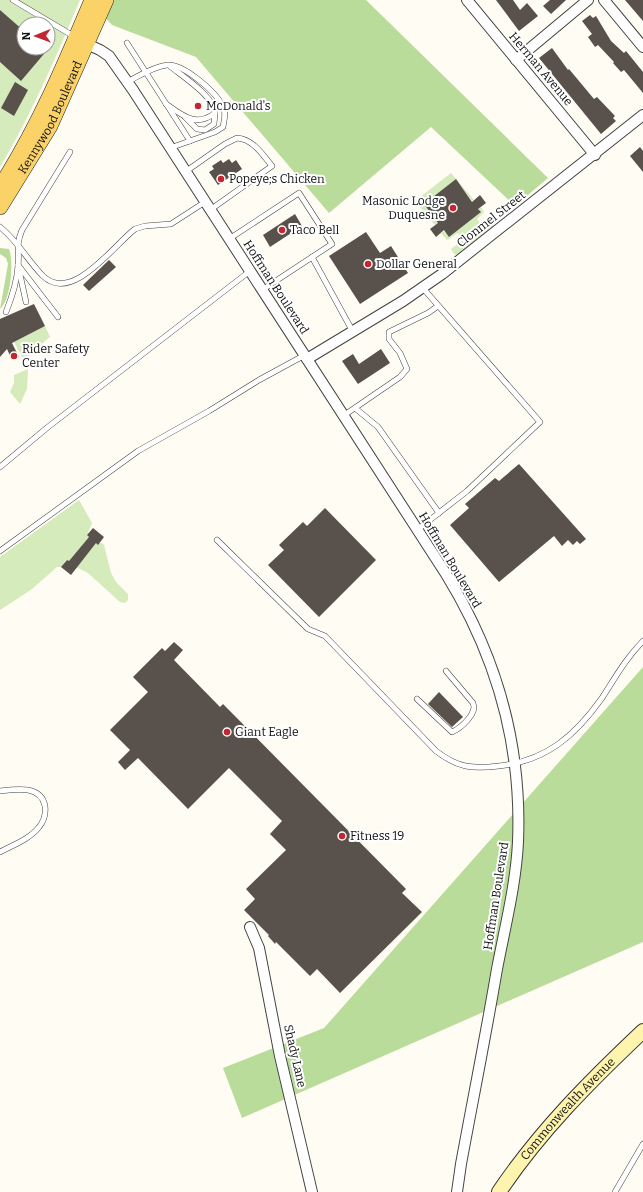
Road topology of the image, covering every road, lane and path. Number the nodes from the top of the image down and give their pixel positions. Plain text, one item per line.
1 (13, 0) edge
2 (92, 0) edge
3 (106, 0) edge
4 (467, 0) edge
5 (588, 0) edge
6 (604, 0) edge
7 (90, 21) junction
8 (81, 41) junction
9 (127, 43) dead end
10 (643, 47) edge
11 (516, 60) junction
12 (168, 65) junction
13 (146, 72) junction
14 (127, 82) junction
15 (166, 104) junction
16 (215, 113) junction
17 (643, 115) edge
18 (184, 117) junction
19 (190, 141) junction
20 (170, 148) junction
21 (70, 152) dead end
22 (595, 155) junction
23 (185, 172) junction
24 (0, 187) edge
25 (207, 206) junction
26 (0, 207) edge
27 (0, 228) edge
28 (229, 239) junction
29 (17, 243) junction
30 (312, 257) junction
31 (18, 265) junction
32 (250, 271) junction
33 (422, 287) junction
34 (262, 290) junction
35 (26, 302) dead end
36 (438, 306) junction
37 (6, 312) dead end
38 (58, 317) dead end
39 (352, 332) junction
40 (306, 357) junction
41 (355, 408) junction
42 (343, 416) junction
43 (0, 467) edge
44 (439, 513) junction
45 (417, 531) junction
46 (217, 540) dead end
47 (0, 551) edge
48 (643, 641) edge
49 (446, 671) dead end
50 (417, 699) dead end
51 (514, 764) junction
52 (0, 791) edge
53 (0, 852) edge
54 (250, 927) dead end
55 (643, 1031) edge
56 (643, 1144) edge
57 (312, 1192) edge
58 (457, 1192) edge
59 (500, 1192) edge
60 (615, 1192) edge

1 - 8 lane
2 - 7 main road
3 - 7 main road
4 - 11 street, Herman Avenue
5 - 11 street
6 - 10 street
7 - 8 main road, Kennywood Boulevard
8 - 14 street, Hoffman Boulevard
8 - 24 main road, Kennywood Boulevard
8 - 26 main road, Kennywood Boulevard
9 - 13 lane
11 - 22 street, Herman Avenue
12 - 13 lane
12 - 16 lane
12 - 19 lane
13 - 14 lane
13 - 15 lane
14 - 20 street, Hoffman Boulevard
15 - 18 lane
15 - 19 lane
16 - 18 lane
16 - 18 lane
17 - 22 street, Clonmel Street
19 - 20 lane
20 - 23 street, Hoffman Boulevard
21 - 29 lane
22 - 33 street, Clonmel Street
23 - 25 street, Hoffman Boulevard
23 - 25 lane
25 - 28 street, Hoffman Boulevard
25 - 29 lane
27 - 29 lane
28 - 30 lane
28 - 32 street, Hoffman Boulevard
29 - 31 lane
30 - 34 lane
30 - 39 lane
31 - 35 lane
31 - 37 lane
31 - 38 lane
32 - 34 street, Hoffman Boulevard
32 - 43 lane
33 - 36 lane
33 - 39 street, Clonmel Street
34 - 40 street, Hoffman Boulevard
36 - 41 lane
36 - 44 lane
39 - 40 street, Clonmel Street
40 - 42 street, Hoffman Boulevard
40 - 47 lane
41 - 42 lane
41 - 44 lane
42 - 45 street, Hoffman Boulevard
44 - 45 lane
45 - 51 street, Hoffman Boulevard
46 - 51 lane
48 - 51 lane
49 - 50 lane
51 - 58 street, Hoffman Boulevard
52 - 53 lane
54 - 57 street, Shady Lane
55 - 59 street, Commonwealth Avenue
56 - 60 lane

